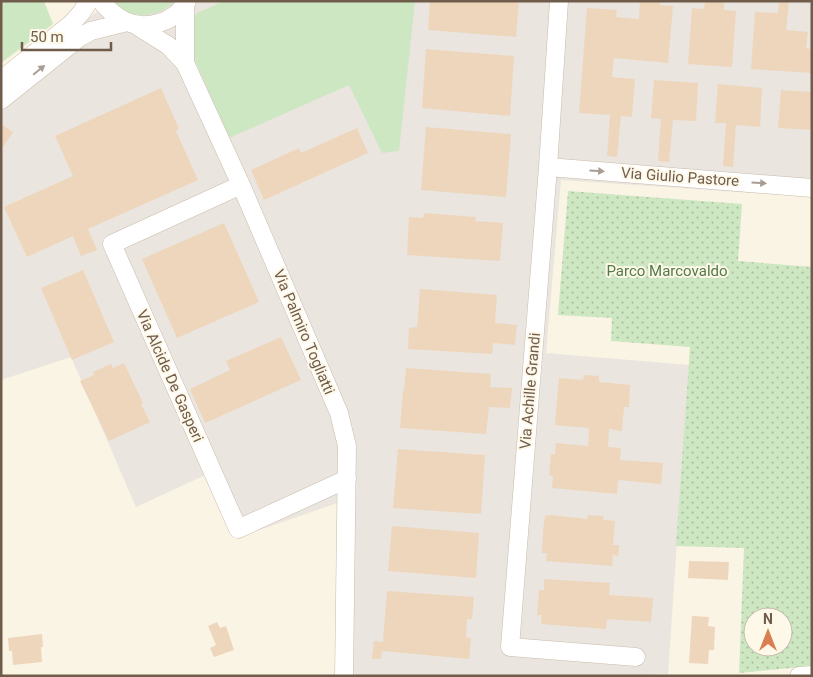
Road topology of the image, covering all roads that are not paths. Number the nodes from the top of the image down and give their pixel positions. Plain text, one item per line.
1 (88, 1) edge
2 (101, 1) edge
3 (186, 3) edge
4 (560, 4) edge
5 (130, 23) junction
6 (185, 63) junction
7 (1, 80) edge
8 (1, 100) edge
9 (548, 167) junction
10 (241, 186) junction
11 (812, 188) edge
12 (347, 479) junction
13 (636, 657) dead end
14 (812, 675) edge
15 (344, 676) edge
16 (799, 676) edge

1 - 7 street
2 - 5 street
3 - 5 street
3 - 6 street, Via Palmiro Togliatti
4 - 9 street, Via Achille Grandi
5 - 6 street
8 -> 5 street
6 - 10 street, Via Palmiro Togliatti
9 -> 11 street, Via Giulio Pastore
9 - 13 street, Via Achille Grandi
10 - 12 street, Via Palmiro Togliatti
10 - 12 street, Via Alcide De Gasperi
12 - 15 street, Via Palmiro Togliatti
14 - 16 street

